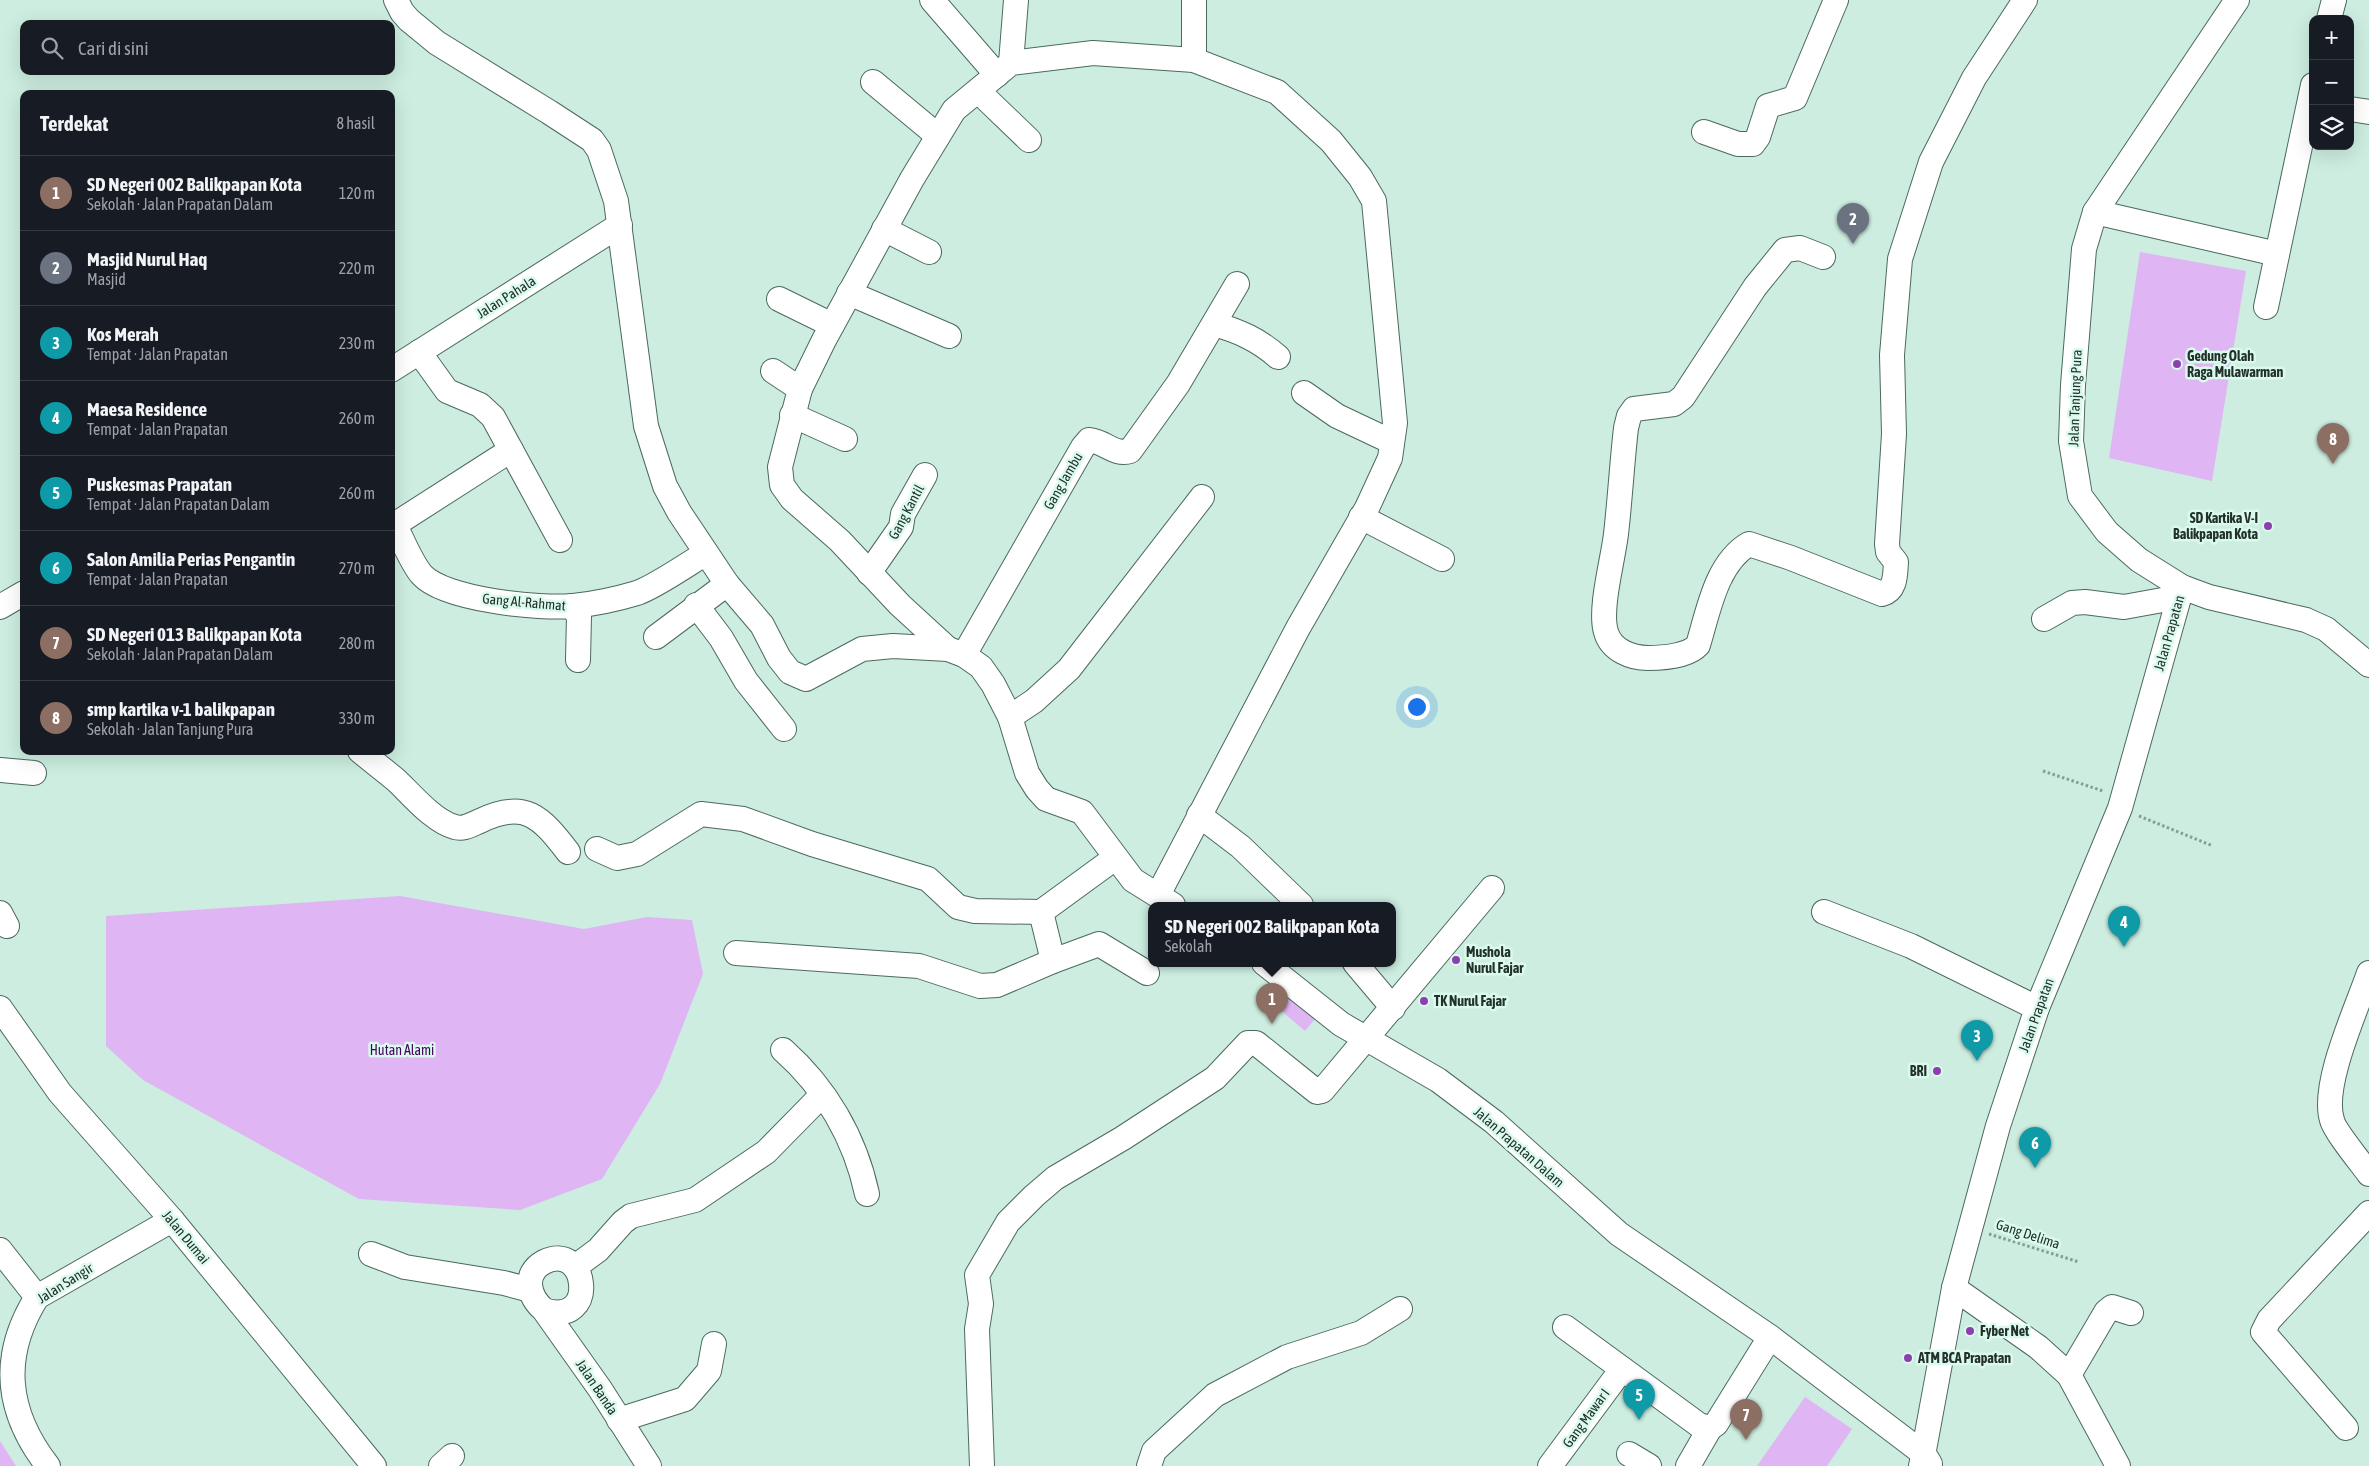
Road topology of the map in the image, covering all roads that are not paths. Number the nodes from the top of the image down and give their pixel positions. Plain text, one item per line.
1 (396, 0) edge
2 (932, 0) edge
3 (1016, 0) edge
4 (1194, 0) edge
5 (1836, 0) edge
6 (2024, 0) edge
7 (2237, 0) edge
8 (2334, 0) edge
9 (2330, 15) edge
10 (1194, 60) junction
11 (1004, 69) junction
12 (873, 82) dead end
13 (978, 91) junction
14 (2309, 105) edge
15 (2354, 110) edge
16 (2369, 112) edge
17 (1704, 132) dead end
18 (938, 136) junction
19 (1029, 140) dead end
20 (2095, 212) junction
21 (620, 225) junction
22 (884, 229) junction
23 (929, 252) dead end
24 (2276, 254) junction
25 (1824, 257) dead end
26 (1237, 284) dead end
27 (850, 293) junction
28 (779, 299) dead end
29 (2266, 307) dead end
30 (1214, 324) junction
31 (832, 325) junction
32 (949, 336) dead end
33 (419, 352) junction
34 (1278, 357) dead end
35 (395, 367) edge
36 (773, 372) dead end
37 (800, 389) junction
38 (1304, 393) dead end
39 (792, 415) junction
40 (846, 439) dead end
41 (1392, 442) junction
42 (511, 450) junction
43 (925, 475) dead end
44 (1202, 497) dead end
45 (1362, 517) junction
46 (395, 525) edge
47 (395, 529) edge
48 (560, 540) dead end
49 (706, 553) junction
50 (1442, 559) dead end
51 (869, 573) junction
52 (727, 584) junction
53 (2180, 592) junction
54 (20, 595) edge
55 (696, 605) junction
56 (572, 606) junction
57 (0, 607) edge
58 (2044, 619) dead end
59 (656, 637) dead end
60 (956, 652) junction
61 (578, 660) dead end
62 (2369, 665) edge
63 (1010, 717) junction
64 (784, 729) dead end
65 (365, 755) edge
66 (0, 770) edge
67 (34, 773) dead end
68 (1200, 815) junction
69 (597, 849) dead end
70 (568, 852) dead end
71 (1115, 858) junction
72 (1492, 888) dead end
73 (1165, 900) edge
74 (1298, 902) edge
75 (1041, 912) junction
76 (1824, 912) dead end
77 (736, 952) dead end
78 (1054, 961) junction
79 (1269, 967) edge
80 (1357, 967) edge
81 (1147, 973) dead end
82 (2369, 973) edge
83 (0, 1008) edge
84 (1393, 1008) junction
85 (2037, 1008) junction
86 (1366, 1039) junction
87 (782, 1050) dead end
88 (822, 1095) junction
89 (2369, 1174) edge
90 (867, 1194) dead end
91 (2369, 1213) edge
92 (172, 1220) junction
93 (0, 1250) edge
94 (371, 1254) dead end
95 (575, 1267) junction
96 (1954, 1288) junction
97 (530, 1290) junction
98 (37, 1297) junction
99 (1400, 1309) dead end
100 (544, 1310) junction
101 (2131, 1313) dead end
102 (1565, 1326) dead end
103 (1770, 1337) junction
104 (714, 1344) dead end
105 (1622, 1369) junction
106 (2069, 1375) junction
107 (619, 1420) junction
108 (1710, 1428) junction
109 (2346, 1428) dead end
110 (1629, 1454) dead end
111 (1925, 1462) edge
112 (48, 1466) edge
113 (374, 1466) edge
114 (649, 1466) edge
115 (982, 1466) edge
116 (1149, 1466) edge
117 (1550, 1466) edge
118 (1649, 1466) edge
119 (1688, 1466) edge
120 (2118, 1466) edge

1 - 21 street
2 - 11 street
3 - 11 street
4 - 10 street
5 - 17 street
6 - 25 street
7 - 20 street, Jalan Tanjung Pura
8 - 9 street
10 - 11 street
10 - 41 street
11 - 13 street
12 - 18 street
13 - 18 street
13 - 19 street
14 - 24 street
15 - 16 street
18 - 22 street
20 - 24 street
20 - 53 street, Jalan Tanjung Pura
21 - 33 street, Jalan Pahala
21 - 49 street
22 - 23 street
22 - 27 street
24 - 29 street
26 - 30 street, Gang Jambu
27 - 31 street
27 - 32 street
28 - 31 street
30 - 34 street
30 - 60 street, Gang Jambu
31 - 37 street
33 - 35 street, Jalan Pahala
33 - 42 street
36 - 37 street
37 - 39 street
38 - 41 street
39 - 40 street
39 - 51 street
41 - 45 street
42 - 46 street
42 - 48 street
43 - 51 street, Gang Kantil
44 - 63 street
45 - 50 street
45 - 68 street
47 - 56 street, Gang Al-Rahmat
49 - 52 street
49 - 56 street, Gang Al-Rahmat
51 - 60 street
52 - 55 street
52 - 60 street
53 - 58 street
53 - 62 street, Jalan Tanjung Pura
53 - 85 street, Jalan Prapatan
54 - 57 street
55 - 59 street
55 - 64 street
56 - 61 street
60 - 63 street
63 - 71 street
65 - 70 street
66 - 67 street
68 - 73 street
68 - 74 street
69 - 75 street
71 - 73 street
71 - 75 street
72 - 84 street
75 - 78 street
76 - 85 street
77 - 78 street
78 - 81 street
79 - 86 street, Jalan Prapatan Dalam
80 - 84 street
82 - 89 street
83 - 92 street, Jalan Dumai
84 - 86 street
85 - 96 street, Jalan Prapatan
86 - 103 street, Jalan Prapatan Dalam
86 - 115 street
87 - 88 street
88 - 90 street
88 - 95 street
91 - 109 street
92 - 98 street, Jalan Sangir
92 - 113 street, Jalan Dumai
93 - 98 street
94 - 97 street
95 - 97 street
95 - 100 street
96 - 106 street
96 - 111 street, Jalan Prapatan
97 - 100 street
98 - 112 street, Jalan Sangir
99 - 116 street
100 - 107 street, Jalan Banda
101 - 106 street
102 - 105 street
103 - 108 street
103 - 111 street, Jalan Prapatan Dalam
104 - 107 street
105 - 108 street
105 - 117 street, Gang Mawar I
106 - 120 street
107 - 114 street, Jalan Banda
108 - 119 street
110 - 118 street

